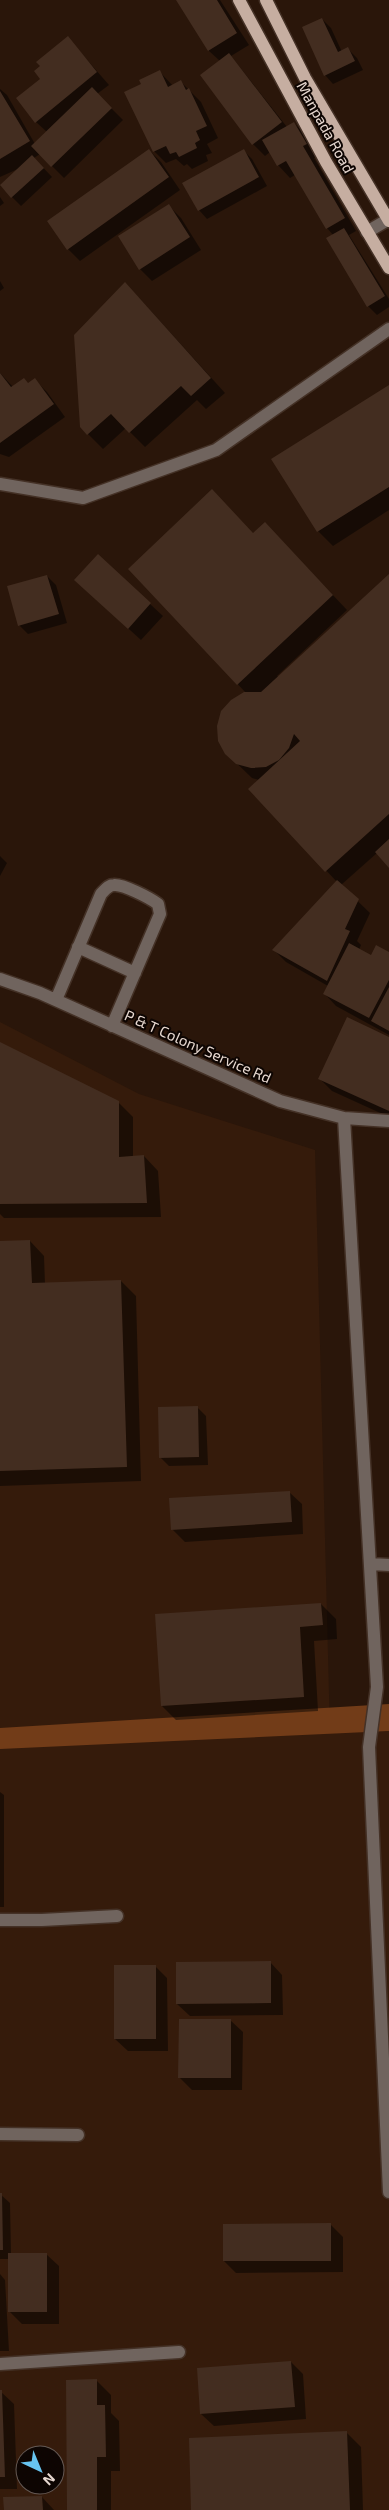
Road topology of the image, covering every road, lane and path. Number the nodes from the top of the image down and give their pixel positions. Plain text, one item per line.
1 (239, 0) edge
2 (266, 0) edge
3 (274, 14) junction
4 (253, 26) junction
5 (305, 78) junction
6 (285, 87) junction
7 (389, 220) edge
8 (368, 232) junction
9 (389, 268) edge
10 (389, 329) edge
11 (0, 484) edge
12 (78, 947) junction
13 (135, 973) junction
14 (0, 979) edge
15 (56, 1000) junction
16 (112, 1026) junction
17 (344, 1118) junction
18 (389, 1121) edge
19 (370, 1564) junction
20 (389, 1565) edge
21 (117, 1916) dead end
22 (0, 1920) edge
23 (0, 2134) edge
24 (78, 2135) dead end
25 (389, 2192) edge
26 (180, 2352) dead end
27 (0, 2364) edge

1 - 4 main road, Manpada Road
2 - 3 main road, Manpada Road
3 - 4 main road
3 - 5 main road, Manpada Road
4 - 6 main road, Manpada Road
5 - 6 main road
5 - 7 main road, Manpada Road
6 - 8 main road, Manpada Road
7 - 8 street
8 - 9 main road, Manpada Road
10 - 11 street
12 - 13 street
12 - 13 street
12 - 15 street
13 - 16 street
14 - 15 street, P & T Colony Service Rd
15 - 16 street, P & T Colony Service Rd
16 - 17 street, P & T Colony Service Rd
17 - 18 street, P & T Colony Service Rd
17 - 19 street
19 - 20 street
19 - 25 street
21 - 22 street
23 - 24 street
26 - 27 street

